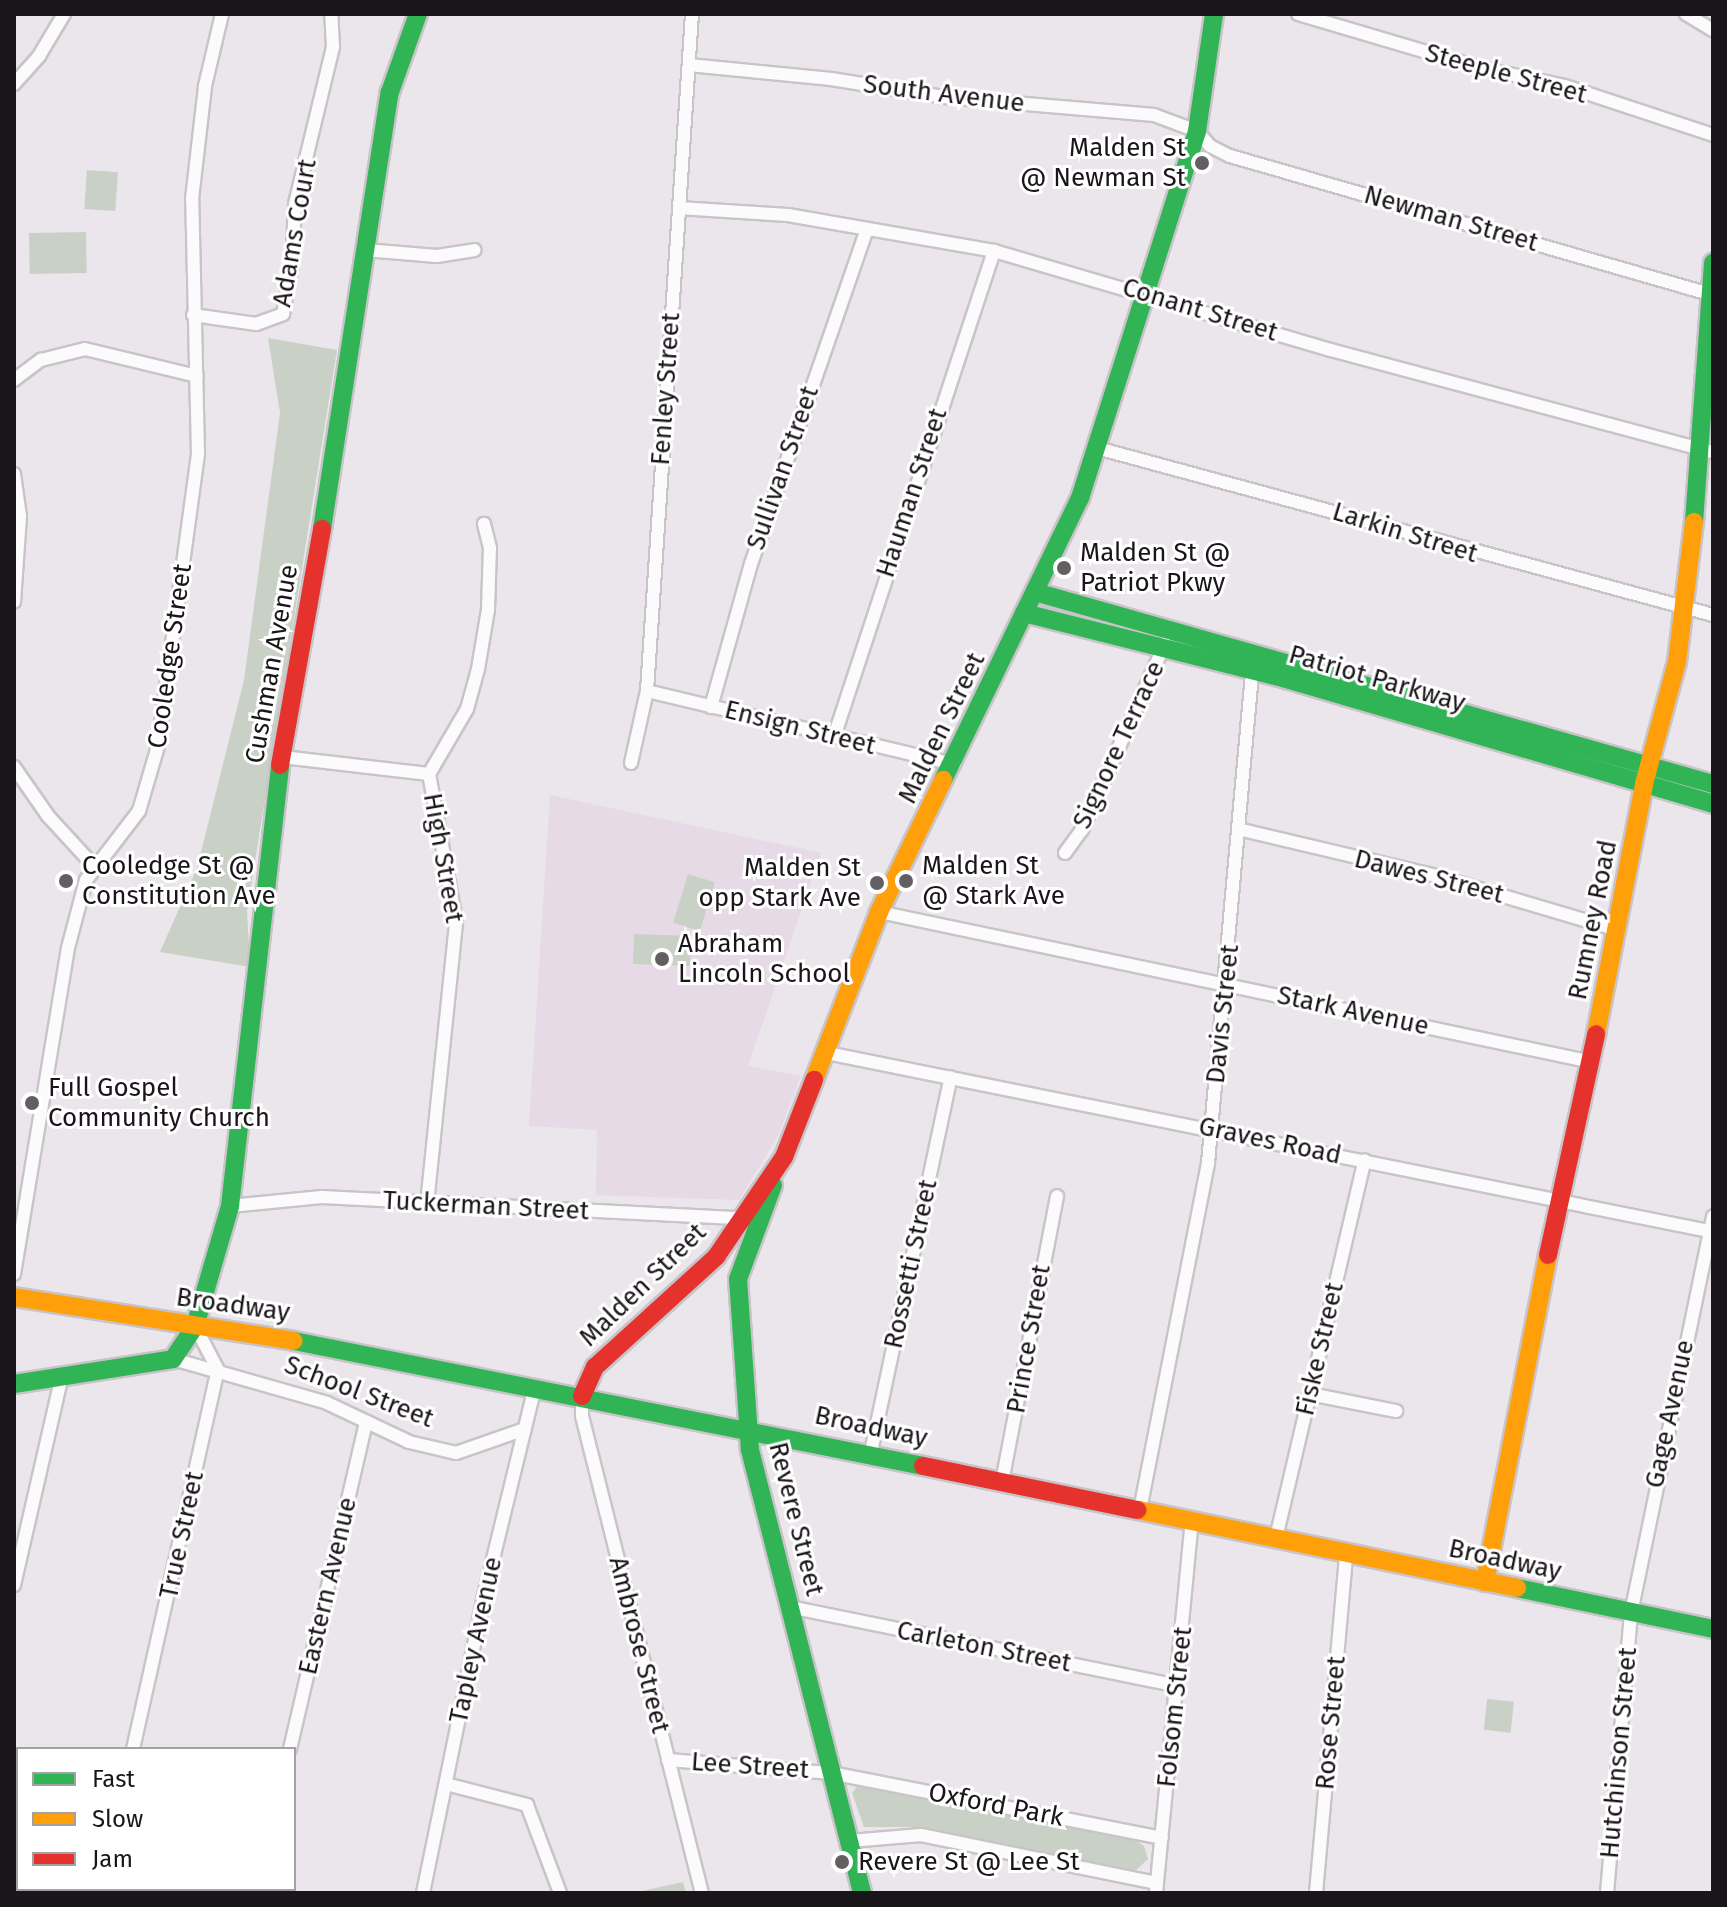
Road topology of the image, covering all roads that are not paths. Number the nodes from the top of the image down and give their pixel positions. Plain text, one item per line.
1 (64, 14) edge
2 (222, 14) edge
3 (331, 14) edge
4 (418, 14) edge
5 (692, 14) edge
6 (1214, 14) edge
7 (1298, 14) edge
8 (1686, 14) edge
9 (1713, 30) edge
10 (689, 65) junction
11 (14, 84) edge
12 (1197, 131) junction
13 (1713, 135) edge
14 (679, 208) junction
15 (866, 232) junction
16 (365, 250) junction
17 (475, 250) dead end
18 (994, 251) junction
19 (1713, 263) edge
20 (1712, 294) edge
21 (1148, 295) junction
22 (193, 315) junction
23 (197, 376) junction
24 (14, 380) edge
25 (1097, 448) junction
26 (1707, 450) edge
27 (14, 474) edge
28 (484, 524) dead end
29 (1035, 592) junction
30 (14, 602) edge
31 (1684, 606) junction
32 (1024, 613) junction
33 (1713, 615) edge
34 (1166, 640) junction
35 (1253, 663) junction
36 (647, 691) junction
37 (711, 707) junction
38 (834, 737) junction
39 (282, 757) junction
40 (631, 763) dead end
41 (954, 764) junction
42 (14, 767) edge
43 (429, 774) junction
44 (1648, 776) junction
45 (1713, 784) edge
46 (1713, 804) edge
47 (1238, 829) junction
48 (1065, 853) dead end
49 (94, 866) junction
50 (879, 912) junction
51 (1618, 930) junction
52 (1225, 985) junction
53 (827, 1053) junction
54 (1592, 1062) junction
55 (951, 1077) junction
56 (1210, 1128) junction
57 (784, 1157) junction
58 (1365, 1160) junction
59 (1057, 1196) dead end
60 (1560, 1200) junction
61 (427, 1204) junction
62 (230, 1206) junction
63 (1713, 1216) edge
64 (742, 1218) junction
65 (1711, 1232) edge
66 (14, 1274) edge
67 (14, 1297) edge
68 (195, 1326) junction
69 (173, 1359) junction
70 (218, 1370) junction
71 (62, 1376) junction
72 (14, 1384) edge
73 (535, 1387) junction
74 (1310, 1394) junction
75 (582, 1396) junction
76 (1396, 1411) dead end
77 (366, 1422) junction
78 (525, 1429) junction
79 (748, 1429) junction
80 (871, 1452) junction
81 (1002, 1482) junction
82 (1140, 1510) junction
83 (1192, 1521) junction
84 (1276, 1538) junction
85 (1346, 1554) junction
86 (1485, 1582) junction
87 (14, 1585) edge
88 (790, 1607) junction
89 (1631, 1613) junction
90 (1713, 1629) edge
91 (1178, 1686) junction
92 (133, 1747) edge
93 (290, 1747) edge
94 (668, 1760) junction
95 (831, 1773) junction
96 (446, 1784) junction
97 (1162, 1838) junction
98 (850, 1841) junction
99 (1157, 1888) edge
100 (423, 1893) edge
101 (560, 1893) edge
102 (702, 1893) edge
103 (862, 1893) edge
104 (1316, 1893) edge
105 (1607, 1893) edge

1 - 11 street
2 - 22 street, Cooledge Street
3 - 22 street, Adams Court
4 - 16 street, Cushman Avenue
5 - 10 street, Fenley Street
6 - 12 street, Malden Street
7 - 13 street, Steeple Street
8 - 9 street
10 - 12 street, South Avenue
10 - 14 street, Fenley Street
12 - 20 street, Newman Street
12 - 21 street, Malden Street
14 - 15 street, Conant Street
14 - 36 street, Fenley Street
15 - 18 street, Conant Street
15 - 37 street, Sullivan Street
16 - 17 street
16 - 39 street, Cushman Avenue
18 - 21 street, Conant Street
18 - 38 street, Hauman Street
19 - 20 street, Rumney Road
20 - 26 street, Rumney Road
21 - 25 street, Malden Street
21 - 26 street, Conant Street
22 - 23 street, Cooledge Street
23 - 24 street
23 - 49 street, Cooledge Street
25 - 29 street, Malden Street
25 - 31 street, Larkin Street
26 - 31 street, Rumney Road
27 - 30 street
28 - 43 street, High Street
29 - 32 street, Malden Street
29 - 34 street, Patriot Parkway
31 - 33 street, Larkin Street
31 - 44 street, Rumney Road
32 - 34 street, Patriot Parkway
32 - 41 street, Malden Street
34 - 35 street, Patriot Parkway
34 - 48 street, Signore Terrace
35 - 44 street, Patriot Parkway
35 - 47 street, Davis Street
36 - 37 street, Ensign Street
36 - 40 street, Fenley Street
37 - 38 street, Ensign Street
38 - 41 street, Ensign Street
39 - 43 street
39 - 62 street, Cushman Avenue
41 - 50 street, Malden Street
42 - 49 street
43 - 61 street, High Street
44 - 45 street, Patriot Parkway
44 - 46 street, Patriot Parkway
44 - 51 street, Rumney Road
47 - 51 street, Dawes Street
47 - 52 street, Davis Street
49 - 66 street, Cooledge Street
50 - 52 street, Stark Avenue
50 - 53 street, Malden Street
51 - 54 street, Rumney Road
52 - 54 street, Stark Avenue
52 - 56 street, Davis Street
53 - 55 street, Graves Road
53 - 57 street, Malden Street
54 - 60 street, Rumney Road
55 - 56 street, Graves Road
55 - 80 street, Rossetti Street
56 - 58 street, Graves Road
56 - 82 street, Davis Street
57 - 64 street, Malden Street
57 - 79 street, Revere Street
58 - 60 street, Graves Road
58 - 74 street, Fiske Street
59 - 81 street, Prince Street
60 - 65 street, Graves Road
60 - 86 street, Rumney Road
61 - 62 street, Tuckerman Street
61 - 64 street, Tuckerman Street
62 - 68 street, Cushman Avenue
63 - 65 street, Gage Avenue
64 - 75 street, Malden Street
65 - 89 street, Gage Avenue
67 - 68 street, Broadway
68 - 69 street
68 - 70 street
68 - 73 street, Broadway
69 - 70 street, School Street
69 - 71 street, School Street
70 - 77 street, School Street
70 - 92 street, True Street
71 - 72 street, School Street
71 - 87 street
73 - 75 street, Broadway
73 - 78 street, Tapley Avenue
74 - 76 street
74 - 84 street, Fiske Street
75 - 79 street, Broadway
75 - 94 street, Ambrose Street
77 - 78 street, School Street
77 - 93 street, Eastern Avenue
78 - 96 street, Tapley Avenue
79 - 80 street, Broadway
79 - 88 street, Revere Street
80 - 81 street, Broadway
81 - 82 street, Broadway
82 - 83 street, Broadway
83 - 84 street, Broadway
83 - 91 street, Folsom Street
84 - 85 street, Broadway
85 - 86 street, Broadway
85 - 104 street, Rose Street
86 - 89 street, Broadway
88 - 91 street, Carleton Street
88 - 95 street, Revere Street
89 - 90 street, Broadway
89 - 105 street, Hutchinson Street
91 - 97 street, Folsom Street
94 - 95 street, Lee Street
94 - 102 street, Ambrose Street
95 - 97 street, Oxford Park
95 - 98 street, Revere Street
96 - 100 street, Tapley Avenue
96 - 101 street
97 - 99 street, Folsom Street
98 - 99 street, Oxford Park
98 - 103 street, Revere Street

